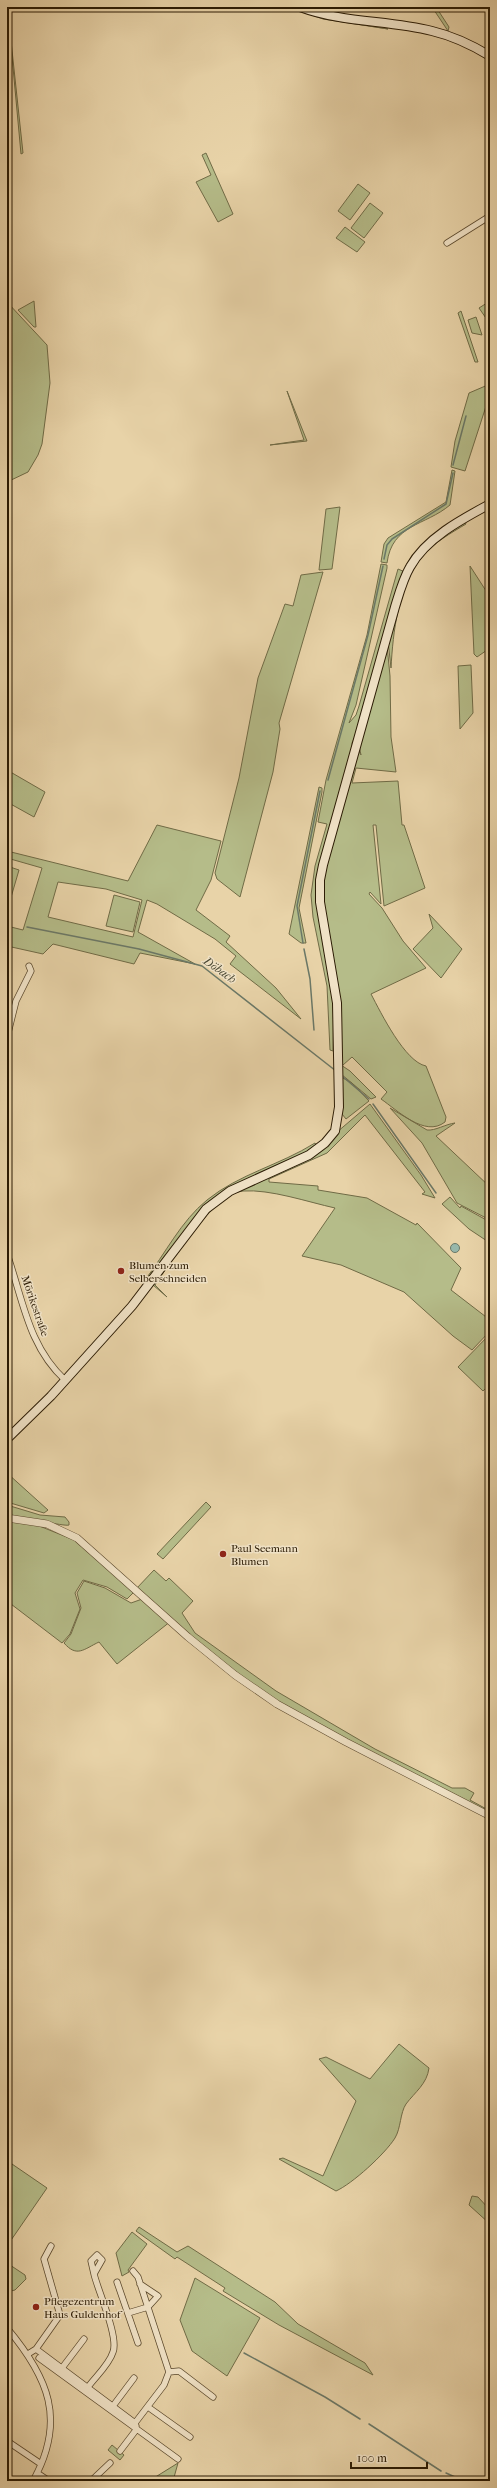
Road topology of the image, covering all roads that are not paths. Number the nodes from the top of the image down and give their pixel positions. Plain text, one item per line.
1 (300, 7) edge
2 (490, 56) edge
3 (490, 216) edge
4 (447, 243) dead end
5 (490, 504) edge
6 (29, 966) dead end
7 (7, 1037) edge
8 (7, 1254) edge
9 (66, 1380) junction
10 (7, 1439) edge
11 (7, 1518) edge
12 (490, 1816) edge
13 (50, 2246) dead end
14 (134, 2271) dead end
15 (94, 2274) dead end
16 (117, 2282) dead end
17 (140, 2284) junction
18 (148, 2307) junction
19 (128, 2313) junction
20 (7, 2328) edge
21 (84, 2339) dead end
22 (138, 2343) dead end
23 (36, 2349) junction
24 (28, 2354) junction
25 (39, 2358) dead end
26 (62, 2368) junction
27 (169, 2372) junction
28 (134, 2378) dead end
29 (88, 2387) junction
30 (214, 2397) dead end
31 (114, 2406) junction
32 (148, 2407) junction
33 (136, 2423) junction
34 (136, 2430) junction
35 (190, 2437) dead end
36 (7, 2441) edge
37 (120, 2451) dead end
38 (178, 2459) dead end
39 (110, 2463) dead end
40 (41, 2464) junction
41 (37, 2473) junction
42 (33, 2481) edge
43 (49, 2481) edge
44 (91, 2481) edge

1 - 2 main road
3 - 4 street
5 - 9 main road
6 - 7 street
8 - 9 street, Mörikestraße
9 - 10 main road
11 - 12 street
13 - 23 street
14 - 17 street
15 - 29 street
16 - 19 street
17 - 18 street
17 - 18 street
18 - 19 street
18 - 27 street
19 - 22 street
20 - 24 street
21 - 26 street
23 - 24 street
23 - 26 street
24 - 40 street
25 - 34 street
26 - 29 street
27 - 30 street
27 - 32 street
28 - 31 street
29 - 31 street
31 - 33 street
32 - 33 street
32 - 35 street
33 - 34 street
34 - 37 street
34 - 38 street
36 - 40 street
39 - 44 street
40 - 41 street
41 - 42 street
41 - 43 street

